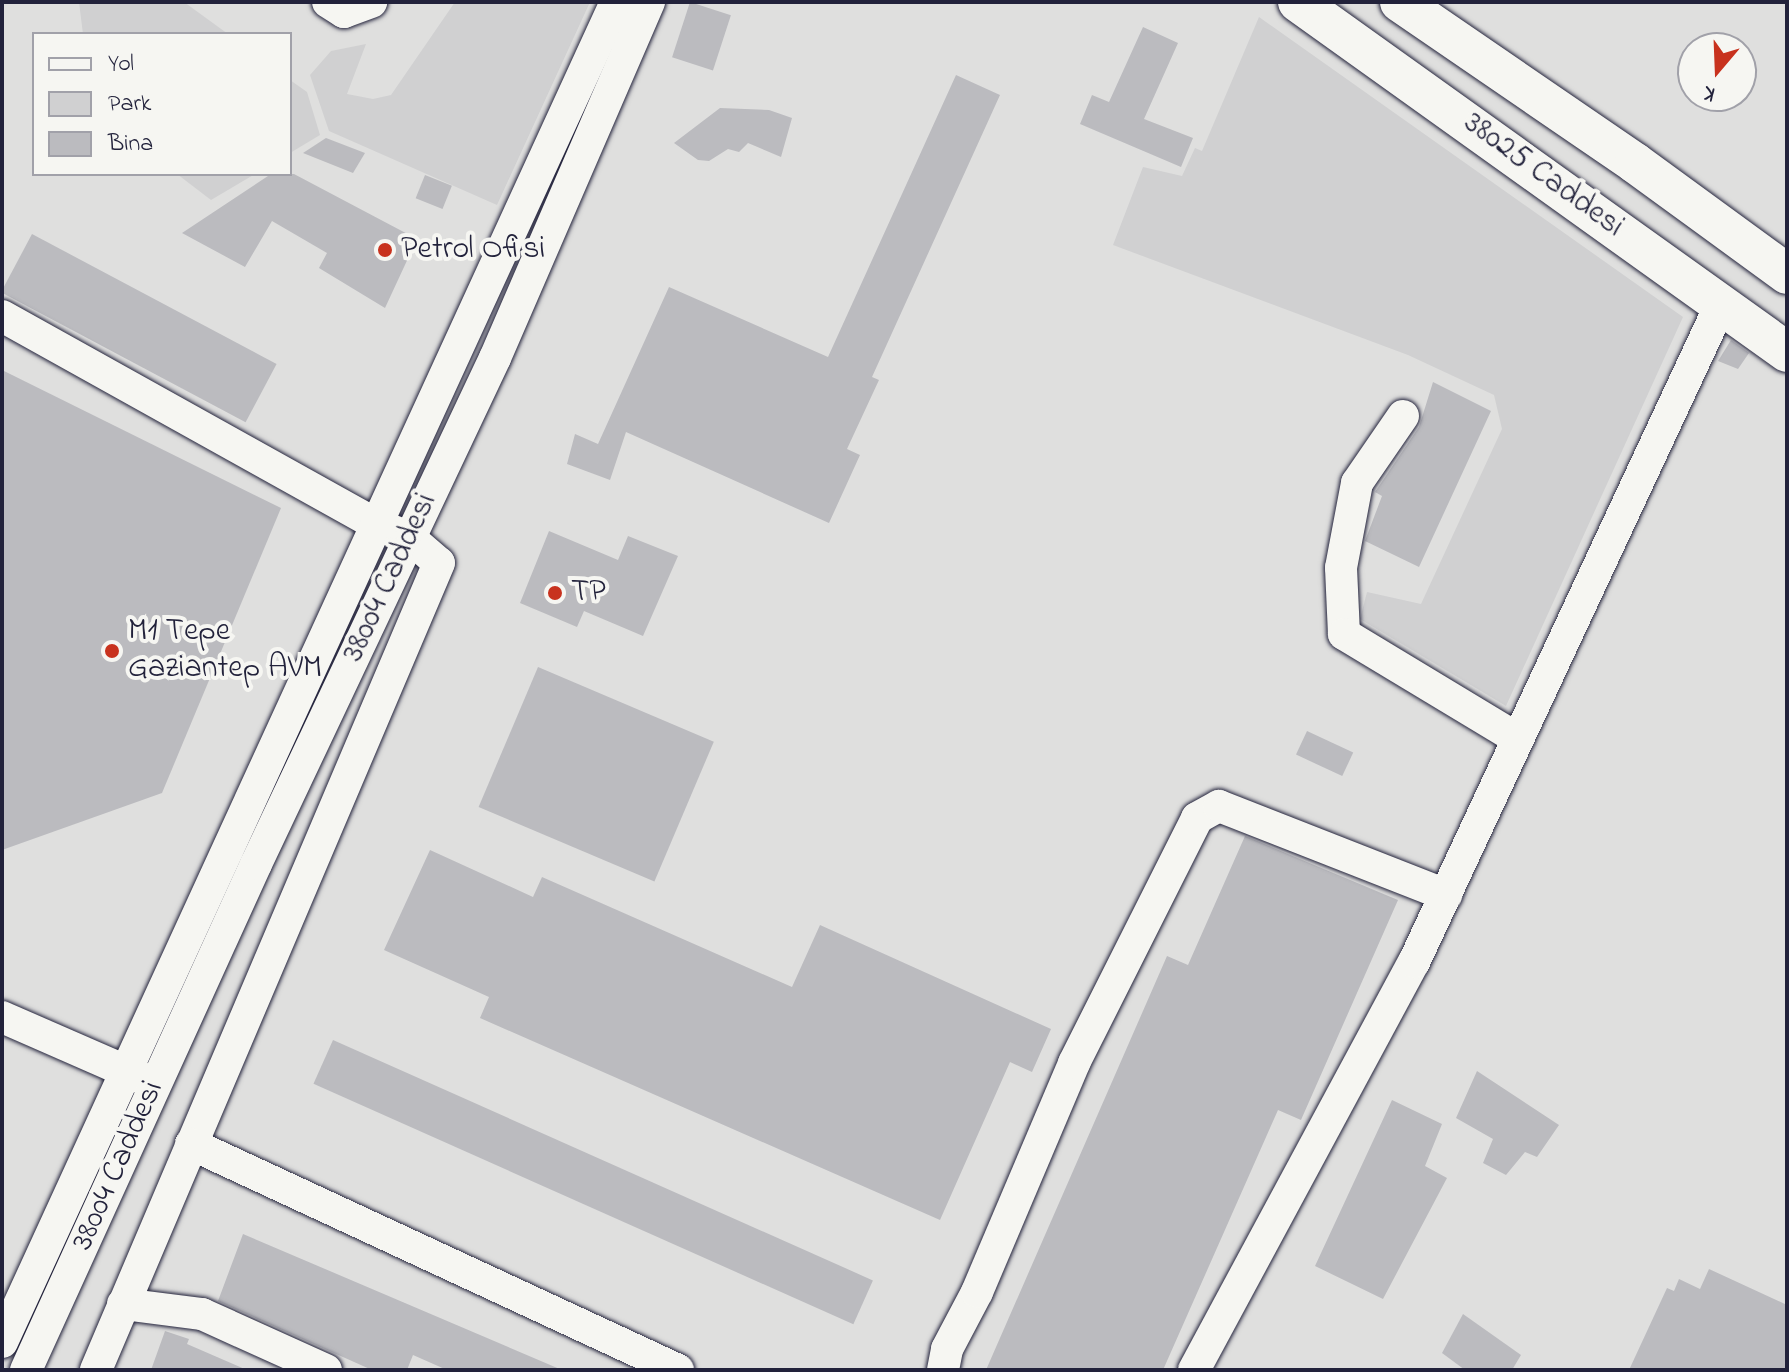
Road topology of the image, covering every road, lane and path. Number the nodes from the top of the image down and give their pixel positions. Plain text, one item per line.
1 (328, 2) edge
2 (371, 2) edge
3 (1298, 2) edge
4 (1400, 2) edge
5 (638, 3) edge
6 (1787, 274) edge
7 (1721, 304) junction
8 (2, 316) edge
9 (1787, 352) edge
10 (1403, 416) dead end
11 (376, 524) junction
12 (410, 538) junction
13 (1518, 739) junction
14 (1446, 895) junction
15 (2, 1017) edge
16 (126, 1069) junction
17 (155, 1086) junction
18 (191, 1144) junction
19 (123, 1304) junction
20 (2, 1342) edge
21 (26, 1370) edge
22 (96, 1370) edge
23 (326, 1370) edge
24 (678, 1370) edge
25 (943, 1370) edge
26 (1194, 1370) edge

1 - 2 street
3 - 7 main road, 38025 Caddesi
4 - 6 main road, 38025 Caddesi
5 - 11 street, 38004 Caddesi
5 - 12 street, 38004 Caddesi
7 - 9 main road, 38025 Caddesi
7 - 13 street
8 - 11 street
10 - 13 street
11 - 12 street
11 - 16 street, 38004 Caddesi
12 - 17 street, 38004 Caddesi
12 - 18 street
13 - 14 street
14 - 25 street
14 - 26 street
15 - 16 street
16 - 17 street
16 - 20 street, 38004 Caddesi
17 - 21 street, 38004 Caddesi
18 - 19 street
18 - 24 street
19 - 22 street
19 - 23 street

